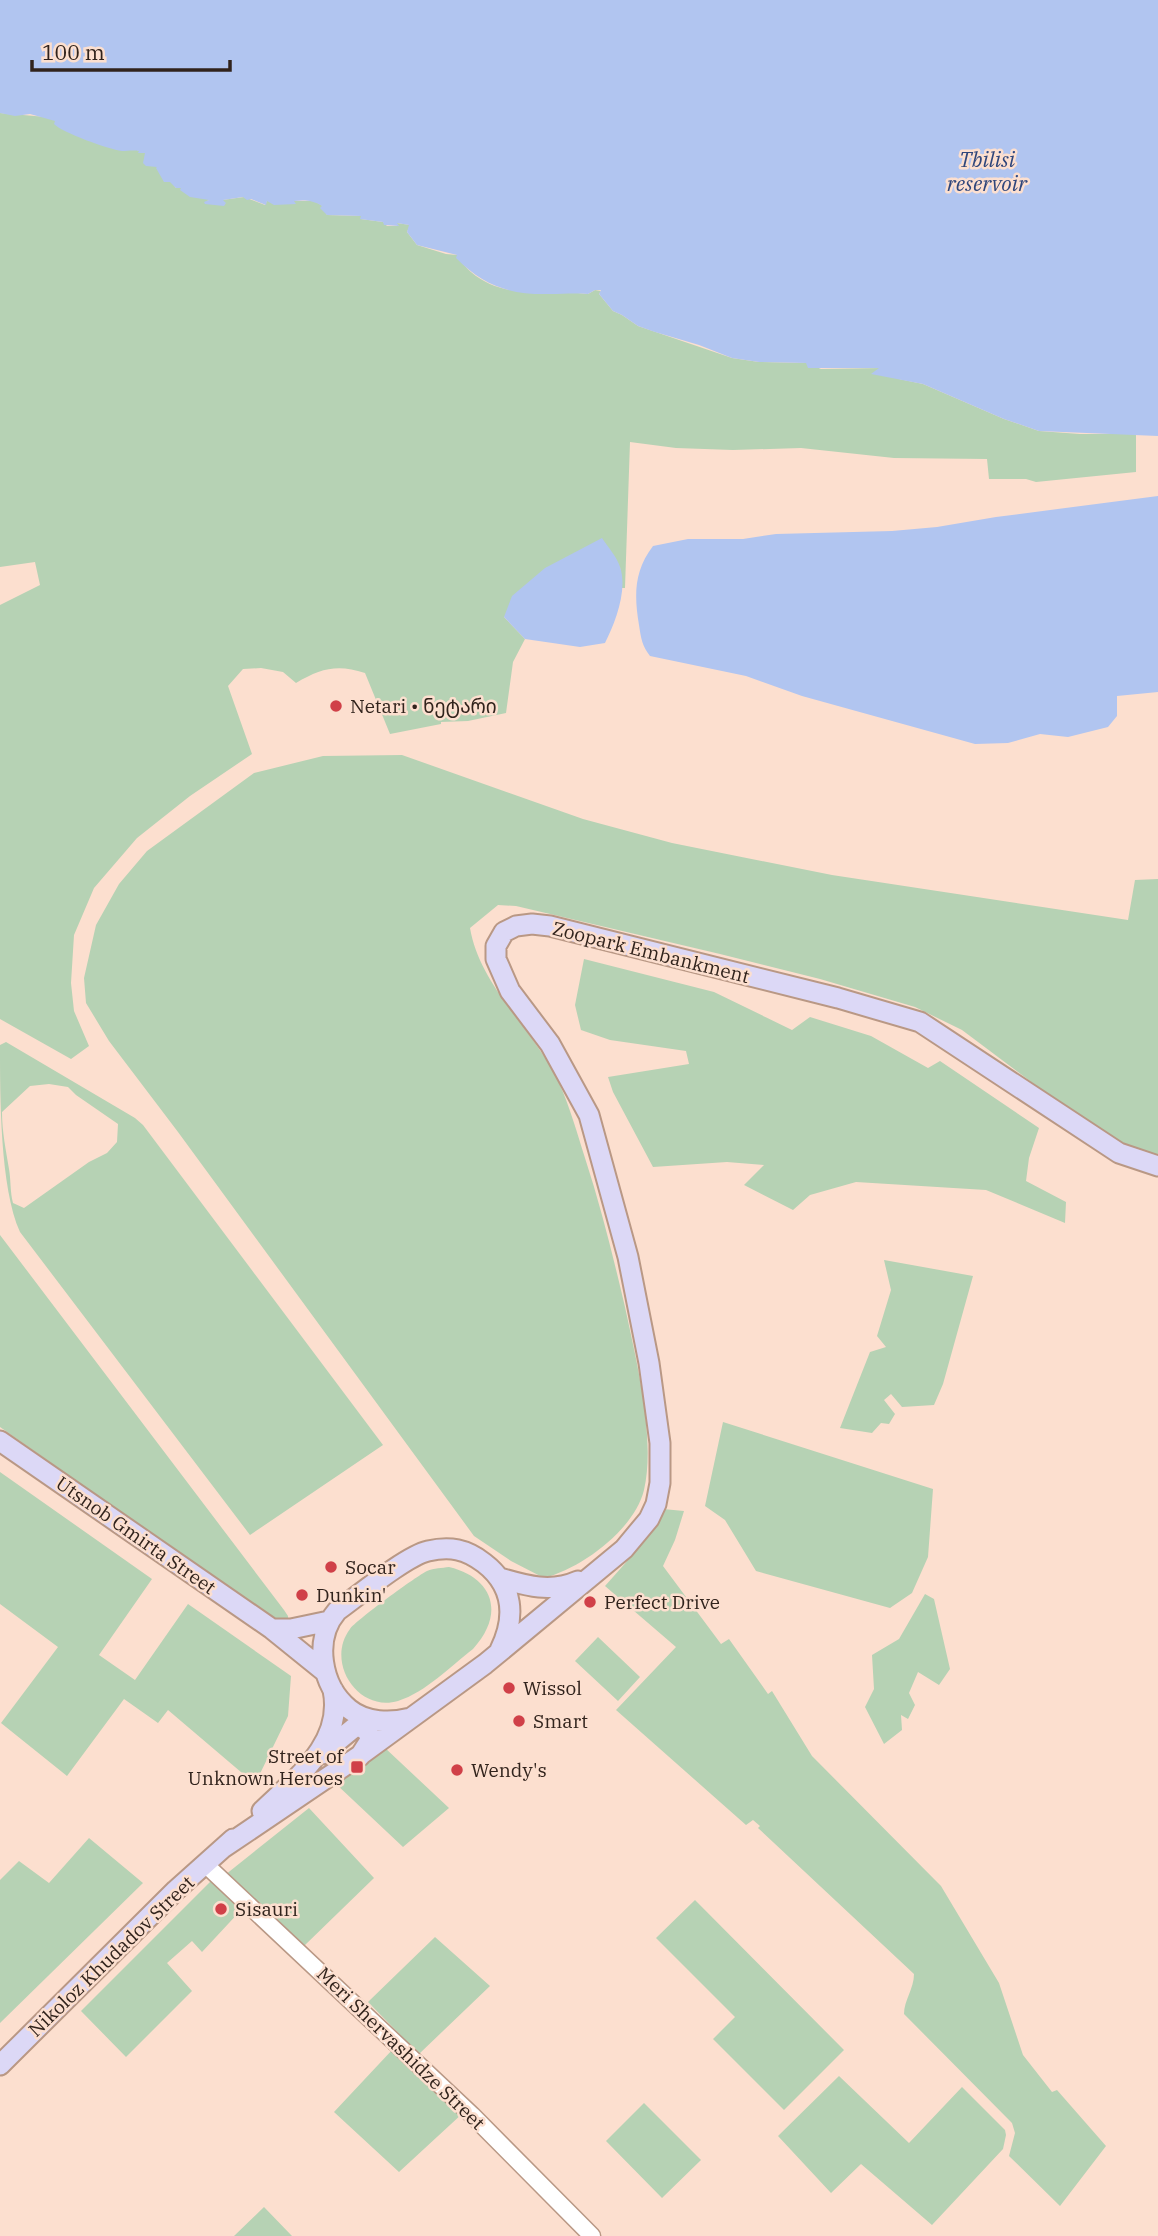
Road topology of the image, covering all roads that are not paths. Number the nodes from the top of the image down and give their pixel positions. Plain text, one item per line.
1 (1158, 1166) edge
2 (0, 1441) edge
3 (597, 1570) junction
4 (500, 1578) junction
5 (329, 1621) junction
6 (272, 1629) junction
7 (498, 1653) junction
8 (324, 1671) junction
9 (333, 1690) junction
10 (412, 1718) junction
11 (359, 1756) junction
12 (312, 1763) junction
13 (223, 1848) junction
14 (206, 1865) junction
15 (0, 2065) edge
16 (592, 2236) edge

1 - 3 main road, Zoopark Embankment
2 - 6 main road, Utsnob Gmirta Street
3 - 4 main road
3 - 7 main road, Nikoloz Khudadov Street
4 - 5 main road
4 - 7 main road
5 - 6 main road
5 - 8 main road, Nikoloz Khudadov Street
6 - 8 main road, Utsnob Gmirta Street
7 - 10 main road, Nikoloz Khudadov Street
8 - 9 main road, Nikoloz Khudadov Street
9 - 10 main road, Nikoloz Khudadov Street
9 - 12 main road, Nikoloz Khudadov Street
10 - 11 main road, Nikoloz Khudadov Street
11 - 12 main road
11 - 13 main road, Nikoloz Khudadov Street
12 - 13 main road, Nikoloz Khudadov Street
13 - 14 main road, Nikoloz Khudadov Street
14 - 15 main road, Nikoloz Khudadov Street
14 - 16 street, Meri Shervashidze Street

